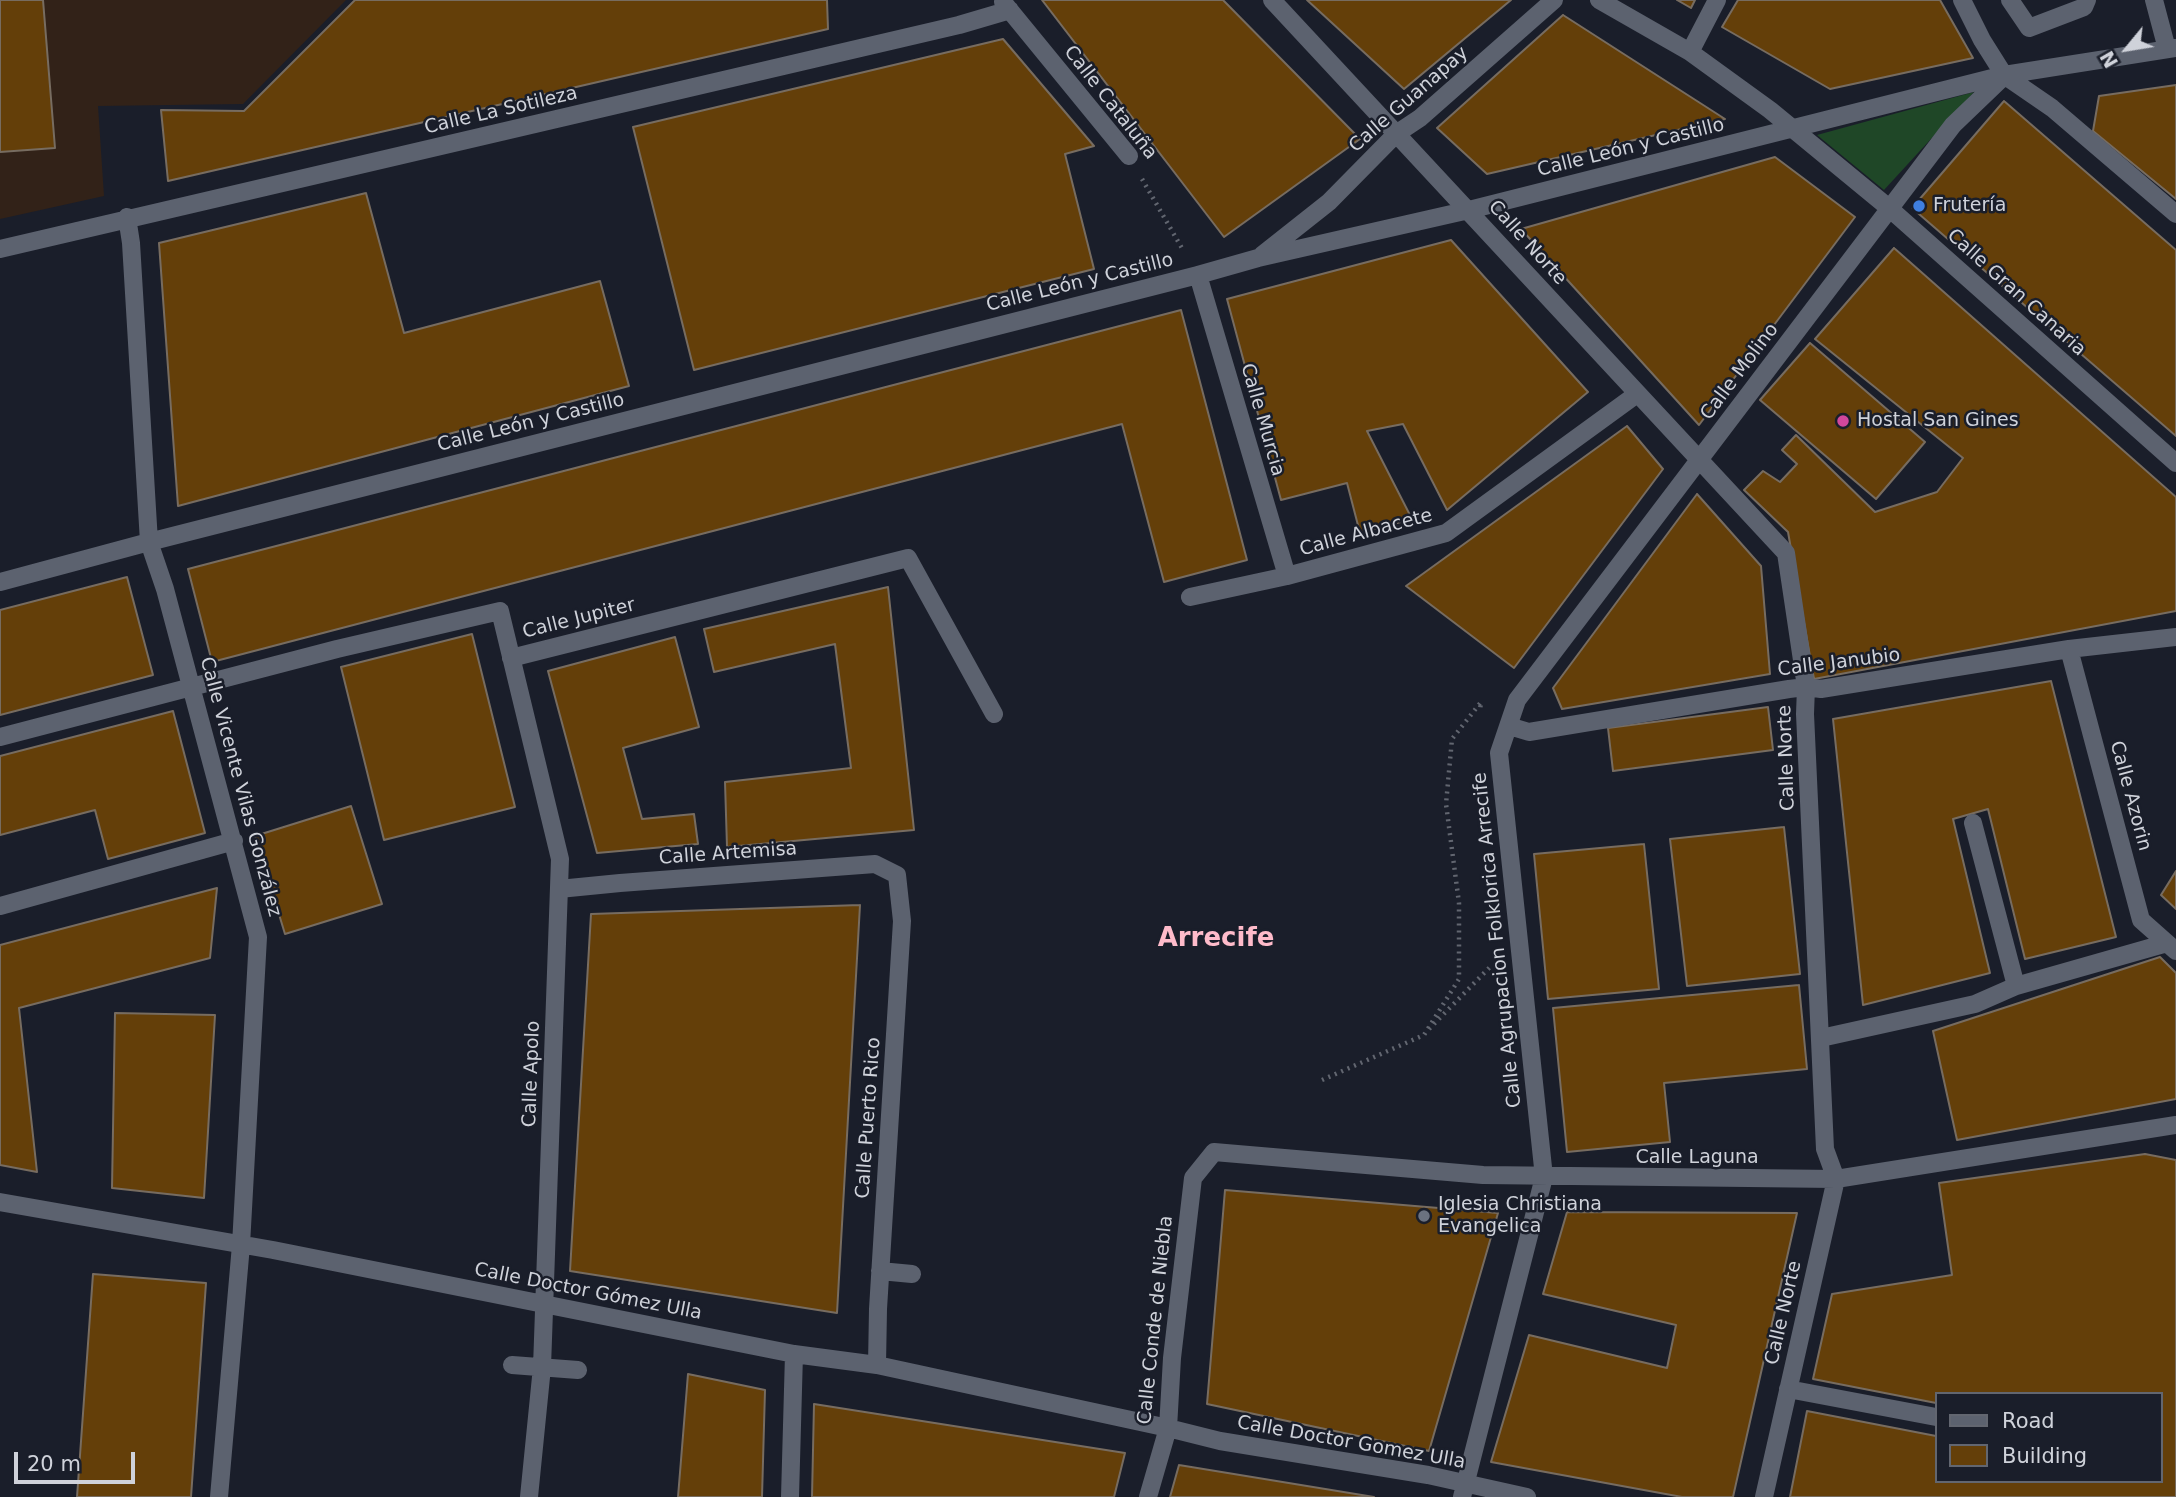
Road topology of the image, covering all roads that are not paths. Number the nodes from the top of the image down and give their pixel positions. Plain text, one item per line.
1 (1272, 0) edge
2 (1554, 0) edge
3 (1599, 0) edge
4 (1717, 0) edge
5 (1962, 0) edge
6 (2010, 0) edge
7 (2087, 0) edge
8 (2154, 0) edge
9 (1006, 5) edge
10 (2171, 48) edge
11 (1690, 52) junction
12 (2004, 75) junction
13 (1795, 130) junction
14 (1396, 134) junction
15 (1129, 156) road end
16 (1889, 208) junction
17 (1469, 210) junction
18 (2176, 214) edge
19 (127, 217) junction
20 (0, 248) edge
21 (1258, 258) junction
22 (1198, 275) junction
23 (1637, 394) junction
24 (1700, 459) junction
25 (2176, 463) edge
26 (149, 542) junction
27 (1287, 576) junction
28 (0, 582) edge
29 (1190, 597) dead end
30 (2176, 638) edge
31 (2069, 649) junction
32 (511, 658) junction
33 (191, 686) junction
34 (1806, 687) junction
35 (1513, 713) junction
36 (995, 714) dead end
37 (0, 737) edge
38 (1973, 823) dead end
39 (234, 841) junction
40 (897, 875) joint
41 (559, 889) junction
42 (0, 906) edge
43 (2171, 947) edge
44 (2016, 986) junction
45 (1821, 1038) junction
46 (2176, 1125) edge
47 (1214, 1152) joint
48 (1544, 1177) junction
49 (1836, 1179) junction
50 (0, 1202) edge
51 (241, 1245) junction
52 (880, 1271) junction
53 (912, 1274) dead end
54 (544, 1303) junction
55 (794, 1354) junction
56 (877, 1364) junction
57 (512, 1365) dead end
58 (542, 1367) junction
59 (578, 1370) dead end
60 (1788, 1388) junction
61 (1934, 1418) edge
62 (1168, 1428) junction
63 (1464, 1490) edge
64 (219, 1497) edge
65 (529, 1497) edge
66 (790, 1497) edge
67 (1148, 1497) edge
68 (1527, 1497) edge
69 (1764, 1497) edge

1 - 14 street, Calle Norte
2 - 14 street, Calle Guanapay
3 - 11 street, Calle Gran Canaria
4 - 11 street
5 - 12 street
6 - 7 street
8 - 10 street
9 - 15 street, Calle Cataluña
9 - 19 street, Calle La Sotileza
10 - 12 street, Calle León y Castillo
11 - 13 street, Calle Gran Canaria
12 - 13 street, Calle León y Castillo
12 - 16 street, Calle Molino
12 - 18 street
13 - 16 street, Calle Gran Canaria
13 - 17 street, Calle León y Castillo
14 - 17 street, Calle Norte
14 - 21 street, Calle Guanapay
16 - 24 street, Calle Molino
16 - 25 street, Calle Gran Canaria
17 - 21 street, Calle León y Castillo
17 - 23 street, Calle Norte
19 - 20 street, Calle La Sotileza
19 - 26 street, Calle Vicente Vilas González
21 - 22 street, Calle León y Castillo
22 - 26 street, Calle León y Castillo
22 - 27 street, Calle Murcia
23 - 24 street, Calle Norte
23 - 27 street, Calle Albacete
24 - 34 street, Calle Norte
24 - 35 street, Calle Molino
26 - 28 street, Calle León y Castillo
26 - 33 street, Calle Vicente Vilas González
27 - 29 street, Calle Albacete
30 - 31 street, Calle Janubio
31 - 34 street, Calle Janubio
31 - 43 street, Calle Azorin
32 - 33 street, Calle Jupiter
32 - 36 street, Calle Jupiter
32 - 41 street, Calle Apolo
33 - 37 street, Calle Jupiter
33 - 39 street, Calle Vicente Vilas González
34 - 35 street, Calle Janubio
34 - 45 street, Calle Norte
35 - 48 street, Calle Agrupacion Folklorica Arrecife
38 - 44 street
39 - 42 street
39 - 51 street, Calle Vicente Vilas González
40 - 41 street, Calle Artemisa
40 - 52 street, Calle Puerto Rico
41 - 54 street, Calle Apolo
43 - 44 street, Calle Azorin
44 - 45 street, Calle Azorin
45 - 49 street, Calle Norte
46 - 49 street, Calle Laguna
47 - 48 street, Calle Laguna
47 - 62 street, Calle Conde de Niebla
48 - 49 street, Calle Laguna
48 - 63 street
49 - 60 street, Calle Norte
50 - 51 street, Calle Doctor Gómez Ulla
51 - 54 street, Calle Doctor Gómez Ulla
51 - 64 street, Calle Vicente Vilas González
52 - 53 street
52 - 56 street, Calle Puerto Rico
54 - 55 street, Calle Doctor Gómez Ulla
54 - 58 street, Calle Apolo
55 - 56 street, Calle Doctor Gómez Ulla
55 - 66 street
56 - 62 street, Calle Doctor Gómez Ulla
57 - 58 street
58 - 59 street
58 - 65 street, Calle Apolo
60 - 61 street
60 - 69 street, Calle Norte
62 - 63 street, Calle Doctor Gomez Ulla
62 - 67 street, Calle Conde de Niebla
63 - 68 street, Calle Doctor Gomez Ulla

